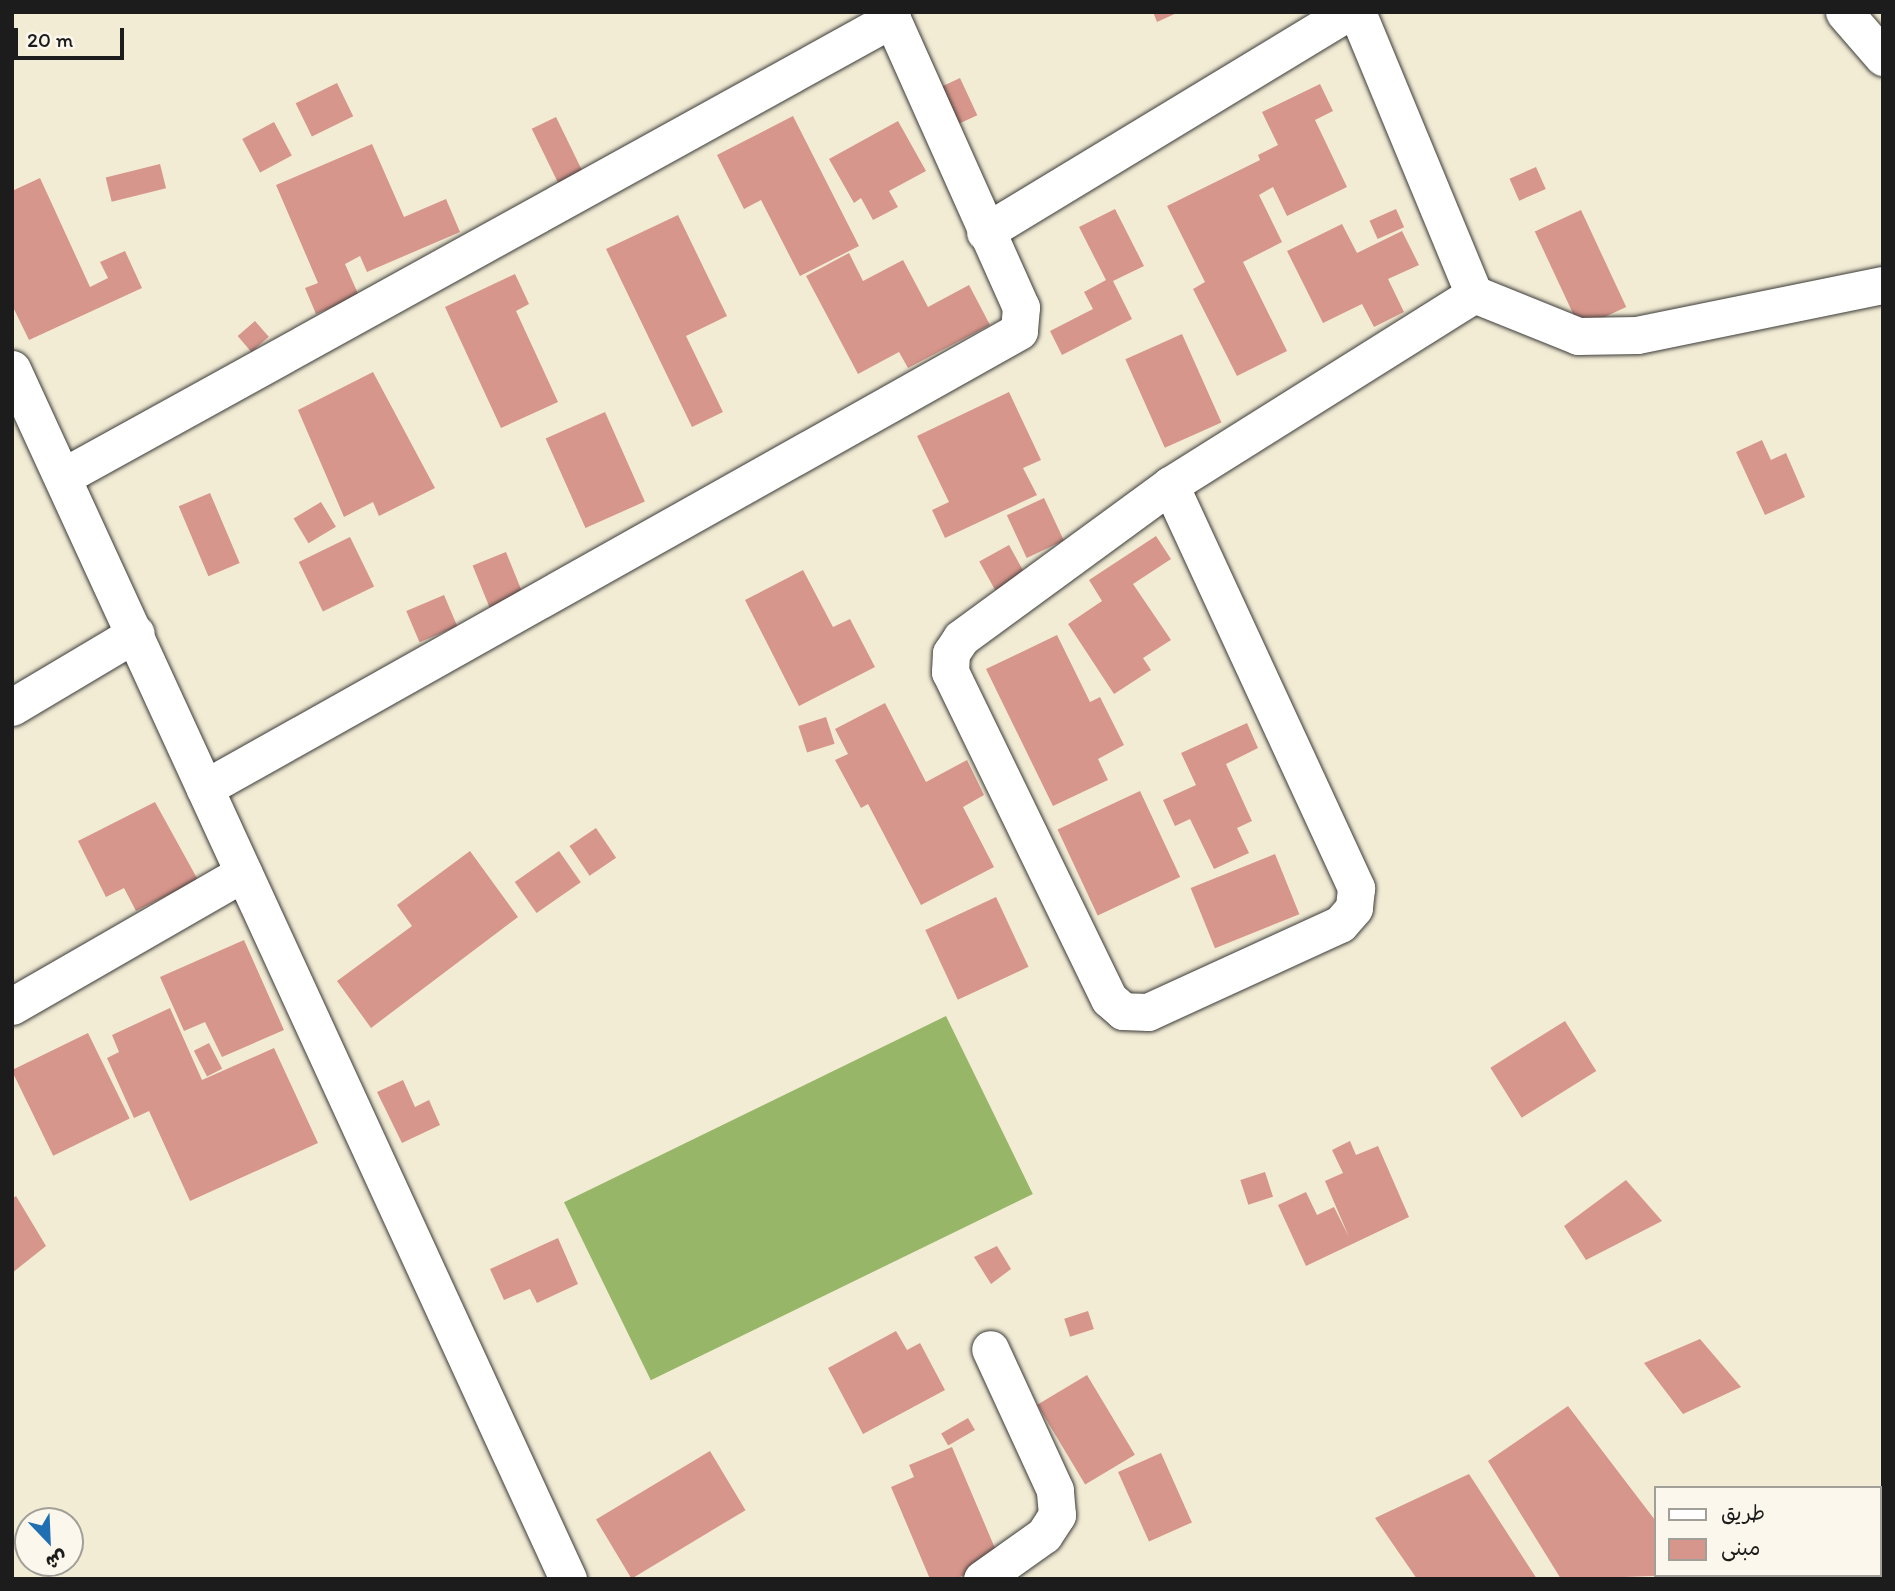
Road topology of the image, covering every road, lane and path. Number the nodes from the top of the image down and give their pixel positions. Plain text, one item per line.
1 (1348, 12) edge
2 (1357, 12) edge
3 (1844, 12) edge
4 (891, 15) edge
5 (1883, 57) edge
6 (985, 232) junction
7 (1883, 285) edge
8 (1474, 294) junction
9 (12, 369) edge
10 (64, 476) junction
11 (1170, 485) junction
12 (136, 633) junction
13 (12, 707) edge
14 (205, 788) junction
15 (243, 873) junction
16 (12, 1006) edge
17 (990, 1349) dead end
18 (568, 1579) edge
19 (982, 1579) edge

1 - 6 street
2 - 8 street
3 - 5 street
4 - 6 street
4 - 10 street
6 - 14 street
7 - 8 street
8 - 11 street
9 - 10 street
10 - 12 street
11 - 11 street
12 - 13 street
12 - 14 street
14 - 15 street
15 - 16 street
15 - 18 street
17 - 19 street

